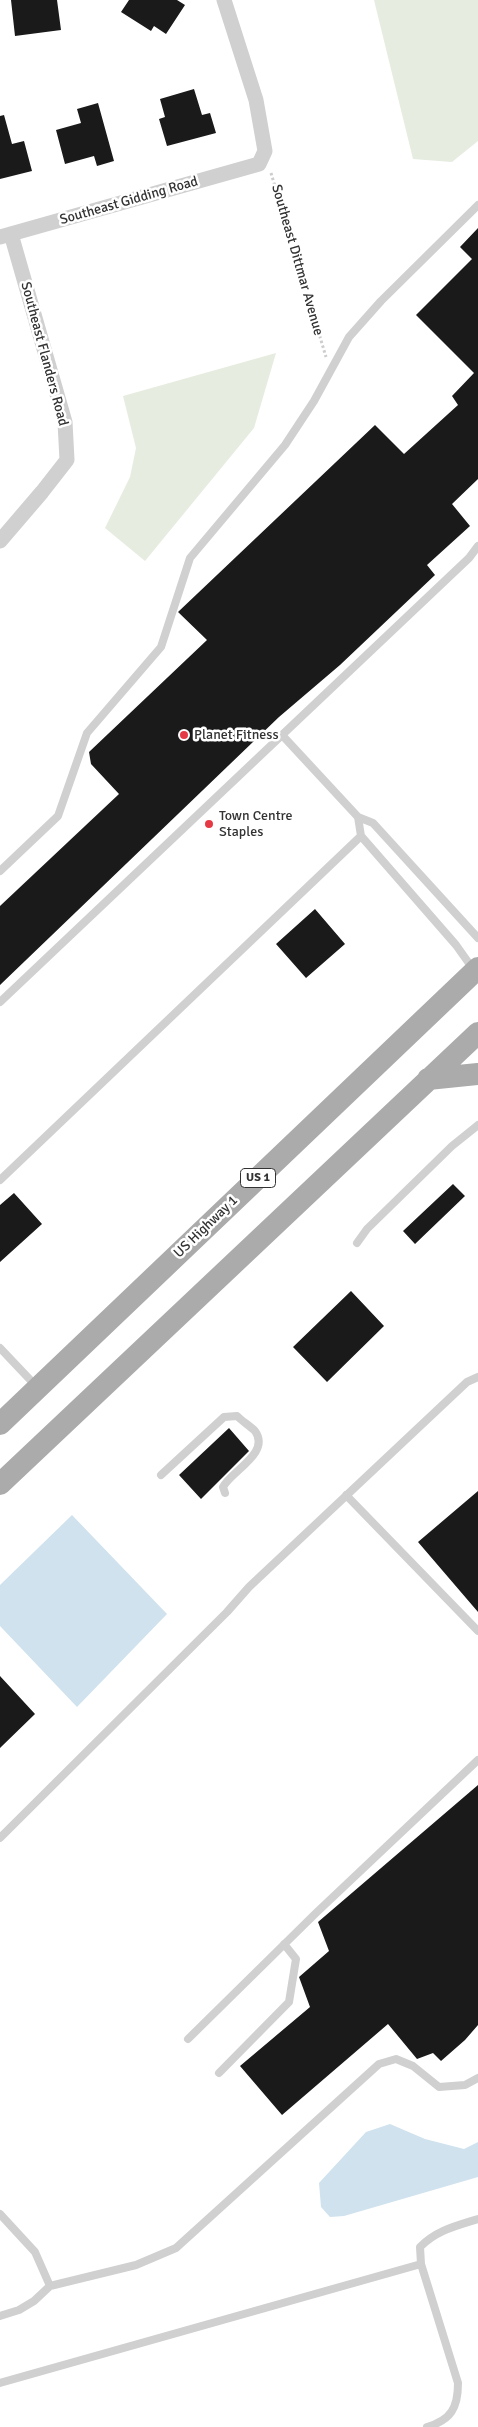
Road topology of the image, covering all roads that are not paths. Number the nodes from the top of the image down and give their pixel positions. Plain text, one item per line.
1 (224, 0) edge
2 (478, 205) edge
3 (6, 236) edge
4 (0, 541) edge
5 (478, 546) edge
6 (282, 735) junction
7 (358, 817) junction
8 (361, 836) junction
9 (0, 871) edge
10 (478, 938) edge
11 (476, 970) edge
12 (0, 1002) edge
13 (478, 1033) edge
14 (478, 1074) edge
15 (428, 1078) junction
16 (478, 1125) edge
17 (0, 1180) edge
18 (357, 1243) dead end
19 (0, 1348) edge
20 (478, 1377) edge
21 (38, 1388) junction
22 (0, 1424) edge
23 (161, 1475) dead end
24 (0, 1484) edge
25 (225, 1492) dead end
26 (346, 1495) junction
27 (478, 1631) edge
28 (478, 1760) edge
29 (0, 1838) edge
30 (284, 1944) junction
31 (188, 2039) dead end
32 (219, 2073) dead end
33 (478, 2078) edge
34 (0, 2214) edge
35 (478, 2220) edge
36 (421, 2264) junction
37 (50, 2286) junction
38 (0, 2316) edge
39 (0, 2383) edge
40 (427, 2427) edge

1 - 3 street, Southeast Gidding Road
2 - 9 lane
3 - 4 street, Southeast Flanders Road
5 - 6 lane
6 - 7 lane
6 - 12 lane
7 - 8 lane
7 - 10 lane
8 - 11 lane
8 - 17 lane
11 - 21 main road, US Highway 1 / US 1
13 - 15 main road
14 - 15 main road
15 - 24 main road
16 - 18 lane
19 - 21 lane
20 - 26 lane
21 - 22 main road, US Highway 1 / US 1
23 - 25 lane
26 - 27 lane
26 - 29 lane
28 - 30 lane
30 - 31 lane
30 - 32 lane
33 - 37 lane
34 - 37 lane
35 - 36 lane
36 - 39 lane
36 - 40 lane
37 - 38 lane

